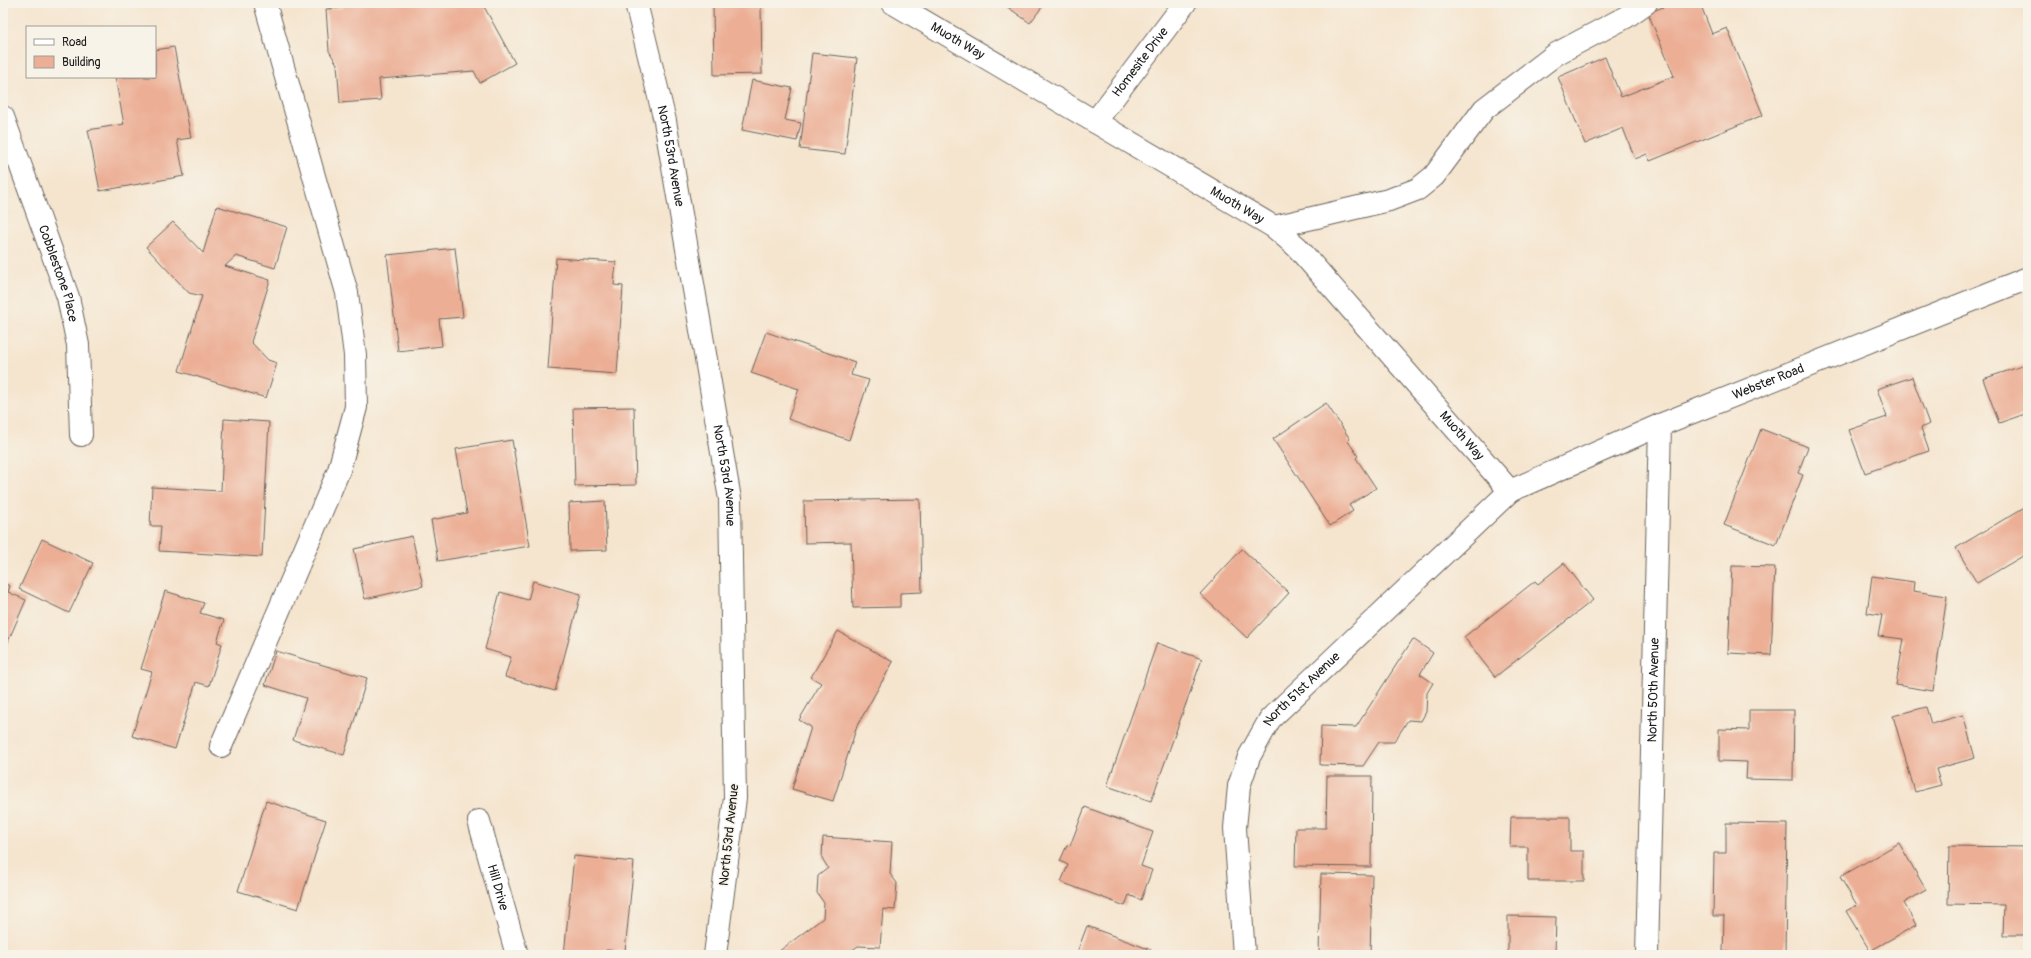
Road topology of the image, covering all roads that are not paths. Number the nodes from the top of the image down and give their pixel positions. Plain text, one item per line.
1 (265, 3) edge
2 (636, 3) edge
3 (893, 3) edge
4 (1185, 3) edge
5 (1646, 3) edge
6 (3, 117) edge
7 (1095, 122) junction
8 (1274, 227) junction
9 (2028, 278) edge
10 (1660, 425) junction
11 (81, 435) dead end
12 (1510, 491) junction
13 (221, 746) dead end
14 (479, 821) dead end
15 (517, 955) edge
16 (715, 955) edge
17 (1244, 955) edge
18 (1647, 955) edge

1 - 13 street
2 - 16 street, North 53rd Avenue
3 - 7 street, Muoth Way
4 - 7 street, Homesite Drive
5 - 8 street
6 - 11 street, Cobblestone Place
7 - 8 street, Muoth Way
8 - 12 street, Muoth Way
9 - 10 street, Webster Road
10 - 12 street, Webster Road
10 - 18 street, North 50th Avenue
12 - 17 street, North 51st Avenue
14 - 15 street, Hill Drive

